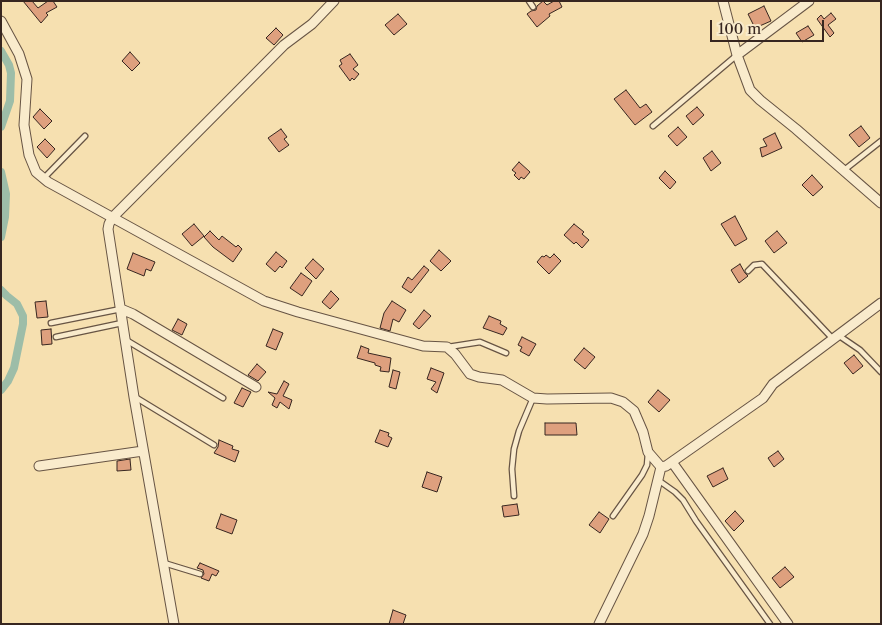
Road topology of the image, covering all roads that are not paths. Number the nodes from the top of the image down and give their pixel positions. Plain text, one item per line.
1 (334, 1) edge
2 (529, 1) edge
3 (723, 1) edge
4 (809, 1) edge
5 (533, 7) dead end
6 (1, 21) edge
7 (737, 55) junction
8 (653, 126) dead end
9 (85, 136) dead end
10 (881, 141) edge
11 (842, 172) junction
12 (43, 178) junction
13 (881, 203) edge
14 (112, 218) junction
15 (748, 271) dead end
16 (881, 303) edge
17 (121, 309) junction
18 (123, 322) junction
19 (51, 323) dead end
20 (56, 337) dead end
21 (836, 337) junction
22 (126, 340) junction
23 (447, 347) junction
24 (506, 353) dead end
25 (881, 372) edge
26 (256, 386) dead end
27 (134, 397) junction
28 (223, 398) dead end
29 (533, 398) junction
30 (214, 445) dead end
31 (144, 451) junction
32 (648, 452) junction
33 (672, 462) junction
34 (39, 466) dead end
35 (661, 467) junction
36 (658, 480) junction
37 (514, 496) dead end
38 (612, 516) dead end
39 (163, 563) junction
40 (200, 574) dead end
41 (174, 624) edge
42 (599, 624) edge
43 (770, 624) edge
44 (788, 624) edge

1 - 14 street
2 - 5 lane
3 - 7 street
4 - 7 street
6 - 12 street
7 - 8 lane
7 - 11 street
9 - 12 lane
10 - 11 lane
11 - 13 street
12 - 14 street
14 - 17 street
14 - 23 street
15 - 21 lane
16 - 21 street
17 - 18 street
17 - 19 lane
17 - 26 street
18 - 20 lane
18 - 22 street
21 - 25 lane
21 - 33 street
22 - 27 street
22 - 28 lane
23 - 24 lane
23 - 29 street
27 - 30 lane
27 - 31 street
29 - 32 street
29 - 37 lane
31 - 34 street
31 - 39 street
32 - 35 street
32 - 38 lane
33 - 35 street
33 - 44 street
35 - 36 street
36 - 42 street
36 - 43 lane
39 - 40 lane
39 - 41 street

